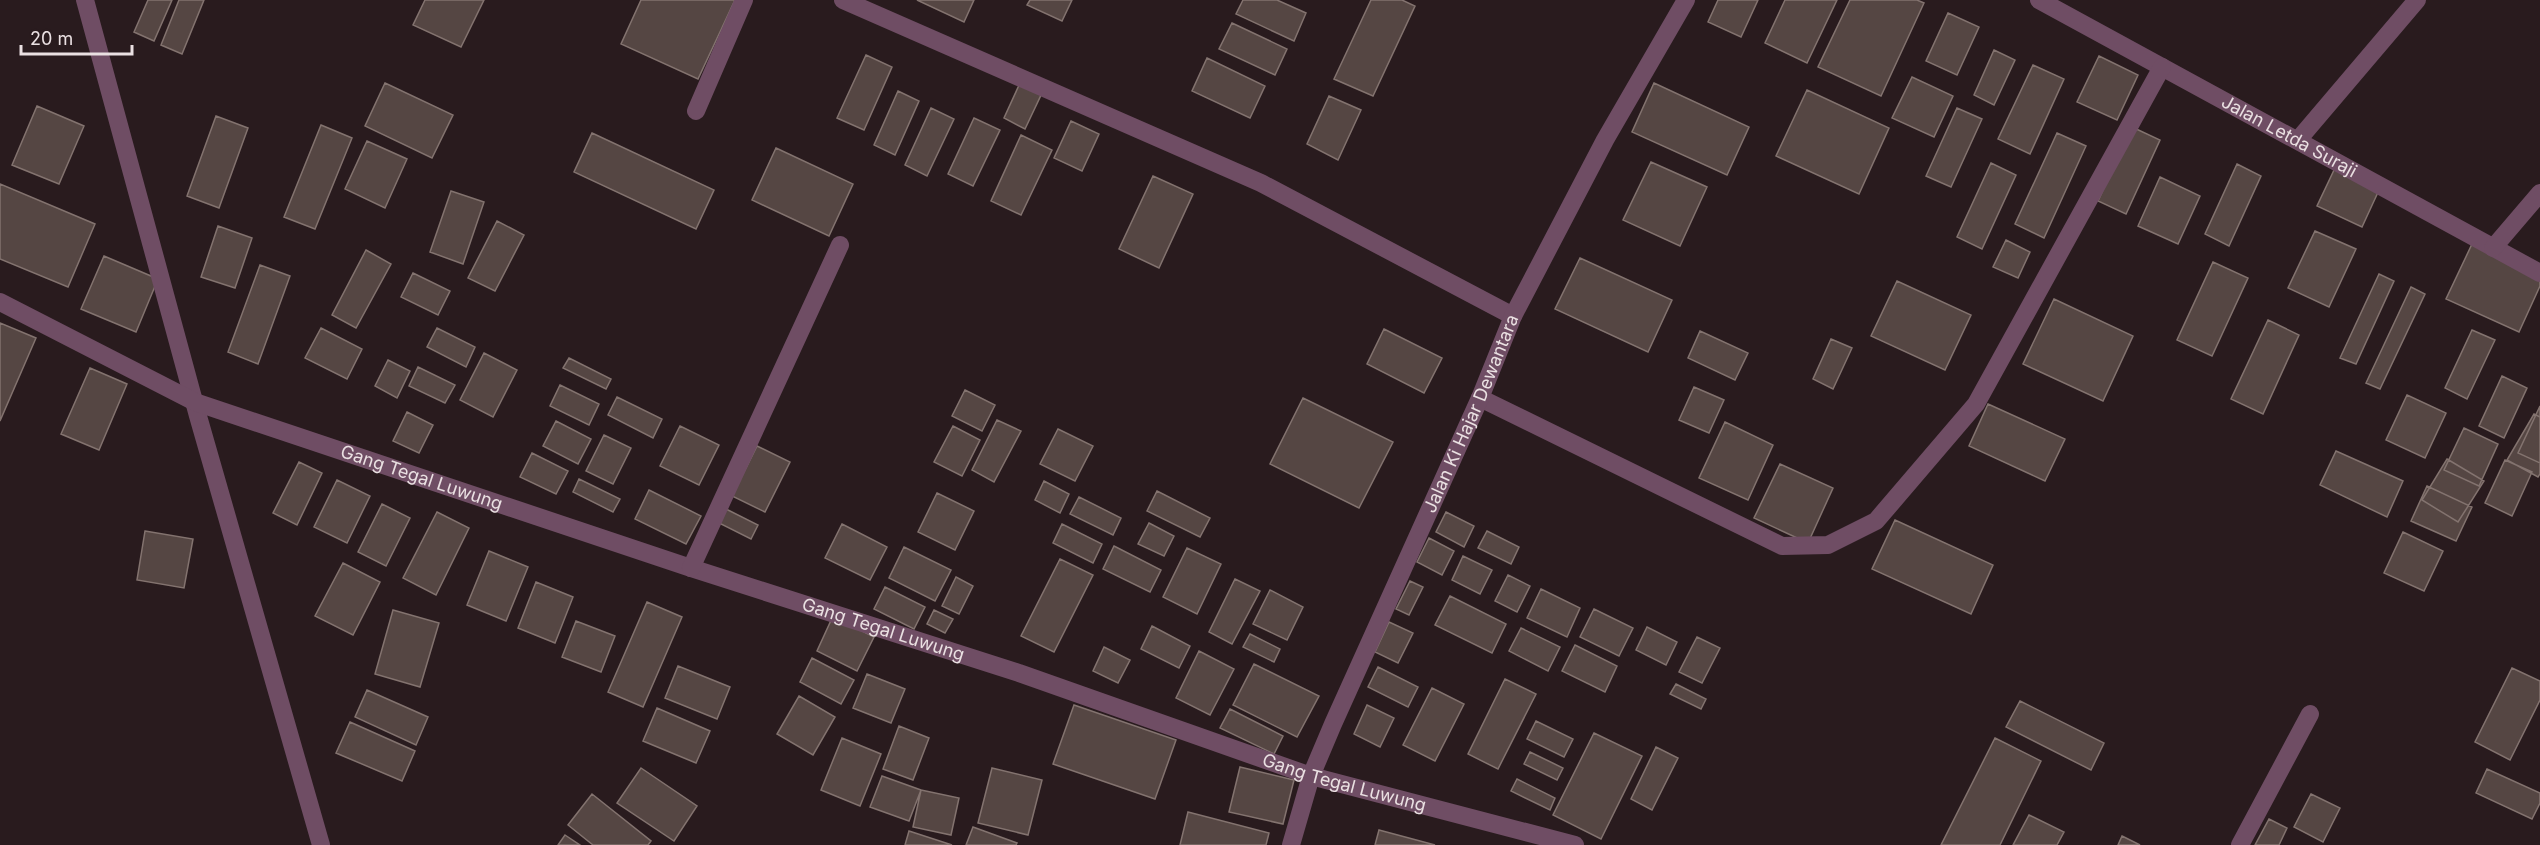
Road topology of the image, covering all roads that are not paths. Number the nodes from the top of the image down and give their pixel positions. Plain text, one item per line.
1 (85, 0) edge
2 (744, 0) edge
3 (843, 0) edge
4 (1686, 0) edge
5 (2039, 0) edge
6 (2417, 0) edge
7 (2162, 67) junction
8 (696, 111) dead end
9 (2298, 140) junction
10 (2540, 193) edge
11 (840, 245) dead end
12 (2493, 248) junction
13 (2540, 273) edge
14 (0, 302) edge
15 (1513, 316) junction
16 (1480, 398) junction
17 (195, 402) junction
18 (691, 568) junction
19 (2310, 714) dead end
20 (1311, 776) junction
21 (321, 845) edge
22 (1291, 845) edge
23 (1575, 845) edge
24 (2240, 845) edge

1 - 17 street
2 - 8 street
3 - 15 street
4 - 15 street, Jalan Ki Hajar Dewantara
5 - 7 street, Jalan Letda Suraji
6 - 9 street
7 - 9 street, Jalan Letda Suraji
7 - 16 street
9 - 12 street, Jalan Letda Suraji
10 - 12 street
11 - 18 street
12 - 13 street, Jalan Letda Suraji
14 - 17 street, Gang Tegal Luwung
15 - 16 street, Jalan Ki Hajar Dewantara
16 - 20 street, Jalan Ki Hajar Dewantara
17 - 18 street, Gang Tegal Luwung
17 - 21 street
18 - 20 street, Gang Tegal Luwung
19 - 24 street
20 - 22 street, Jalan Ki Hajar Dewantara
20 - 23 street, Gang Tegal Luwung

